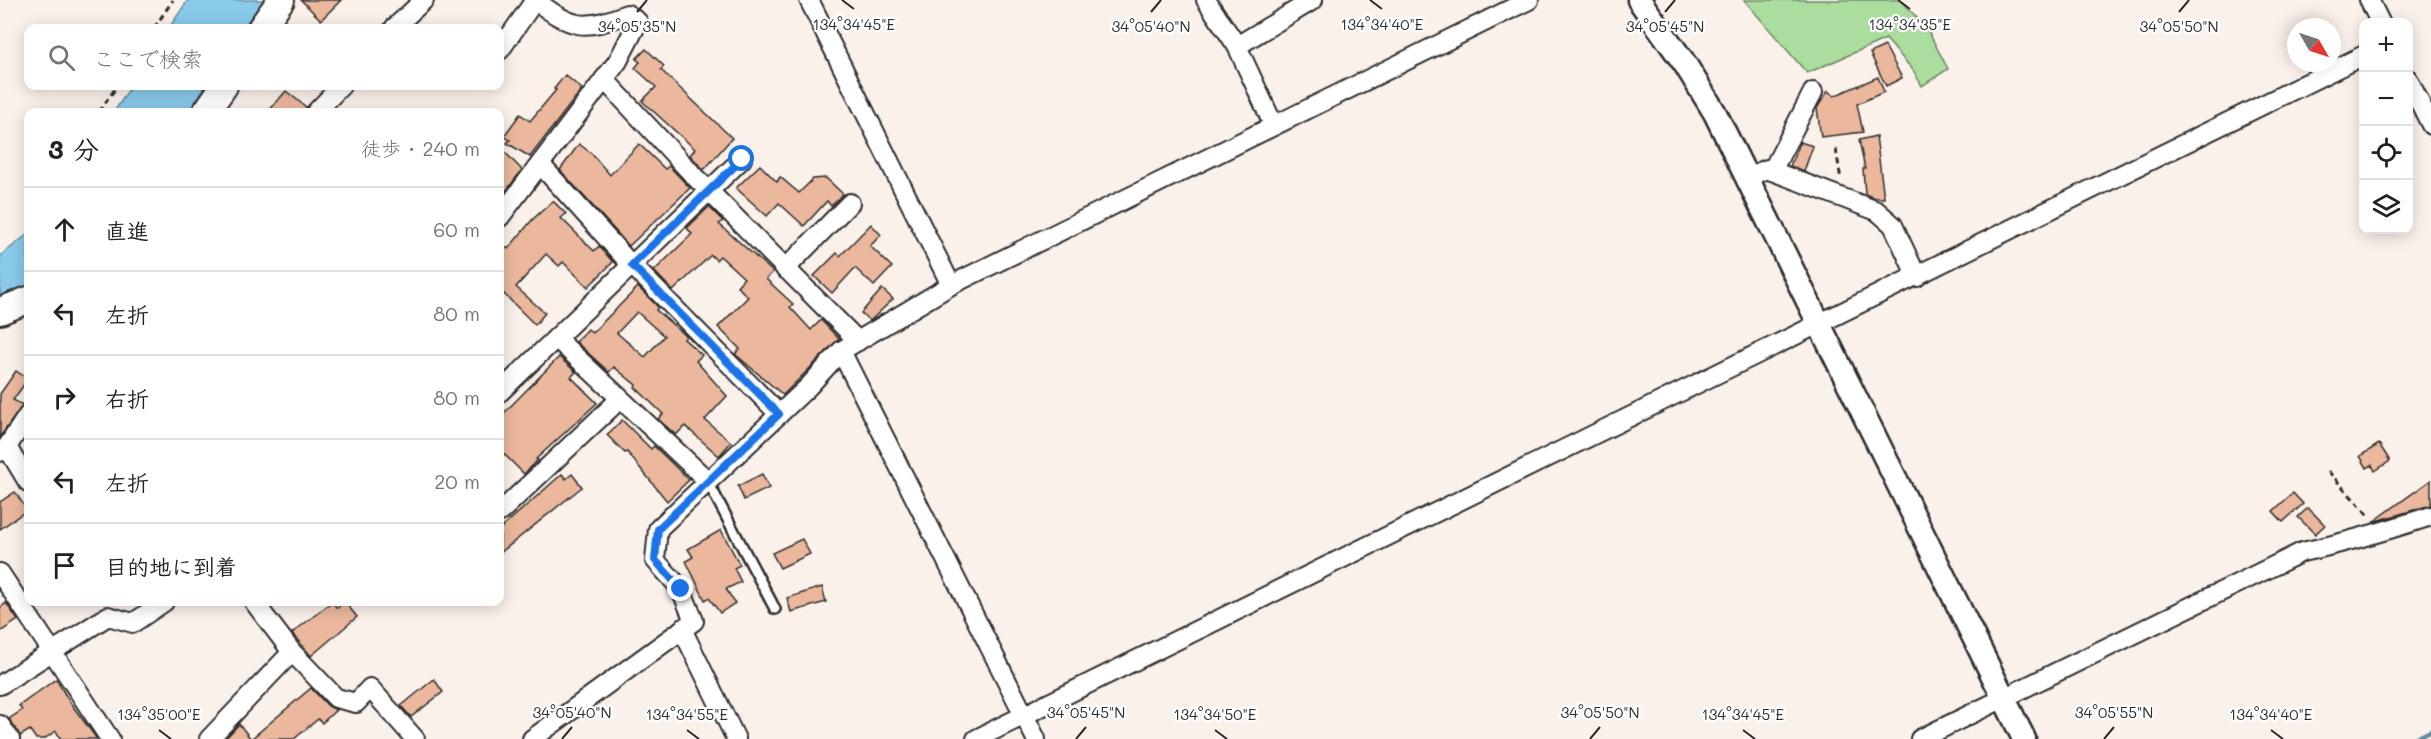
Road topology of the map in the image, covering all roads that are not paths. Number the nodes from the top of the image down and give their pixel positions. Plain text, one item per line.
1 (281, 0) edge
2 (424, 0) edge
3 (535, 0) edge
4 (810, 0) edge
5 (1206, 0) edge
6 (1313, 0) edge
7 (1529, 0) edge
8 (1639, 0) edge
9 (2369, 0) edge
10 (2378, 18) edge
11 (264, 24) edge
12 (405, 24) edge
13 (504, 44) edge
14 (1237, 46) junction
15 (2359, 57) edge
16 (604, 79) junction
17 (2413, 87) edge
18 (221, 90) edge
19 (337, 90) edge
20 (1813, 92) dead end
21 (209, 108) edge
22 (320, 108) edge
23 (1273, 124) junction
24 (2431, 125) edge
25 (742, 159) dead end
26 (540, 164) junction
27 (1772, 171) junction
28 (1747, 177) junction
29 (708, 191) junction
30 (850, 202) dead end
31 (504, 212) edge
32 (632, 265) junction
33 (785, 269) junction
34 (1917, 277) junction
35 (951, 285) junction
36 (24, 302) edge
37 (0, 311) edge
38 (1819, 325) junction
39 (556, 338) junction
40 (858, 342) junction
41 (841, 351) junction
42 (504, 388) edge
43 (620, 399) junction
44 (779, 414) junction
45 (24, 421) edge
46 (4, 449) edge
47 (24, 476) edge
48 (708, 482) junction
49 (504, 508) edge
50 (2431, 516) edge
51 (0, 573) edge
52 (158, 606) edge
53 (257, 606) edge
54 (104, 609) edge
55 (775, 609) dead end
56 (682, 629) junction
57 (292, 652) junction
58 (51, 654) junction
59 (0, 685) edge
60 (2004, 697) junction
61 (1024, 715) junction
62 (0, 725) edge
63 (10, 739) edge
64 (110, 739) edge
65 (208, 739) edge
66 (415, 739) edge
67 (532, 739) edge
68 (736, 739) edge
69 (976, 739) edge
70 (1035, 739) edge
71 (1920, 739) edge
72 (2024, 739) edge

1 - 11 main road
2 - 12 street
3 - 13 street
3 - 16 street
4 - 35 street
5 - 14 street
6 - 14 street
7 - 23 street
8 - 28 street
9 - 10 street
14 - 23 street
15 - 34 street
16 - 26 street
16 - 29 street
17 - 24 street
18 - 21 main road
19 - 22 street
20 - 27 street
23 - 35 street
25 - 29 street
26 - 31 street
26 - 32 street
27 - 28 street
27 - 34 street
28 - 38 street
29 - 32 street
29 - 33 street
30 - 33 street
32 - 39 street
32 - 44 street
33 - 40 street
34 - 38 street
35 - 40 street
36 - 37 main road
38 - 60 street
38 - 61 street
39 - 42 street
39 - 43 street
40 - 41 street
41 - 44 street
41 - 61 street
43 - 48 street
43 - 49 street
44 - 48 street
45 - 46 street
46 - 47 street
48 - 55 lane
48 - 56 street
50 - 60 street
51 - 58 street
52 - 54 street
53 - 57 street
54 - 58 street
56 - 67 street
56 - 68 street
57 - 65 street
57 - 66 street
58 - 59 street
58 - 64 street
60 - 71 street
60 - 72 street
61 - 69 street
61 - 70 street
62 - 63 street

